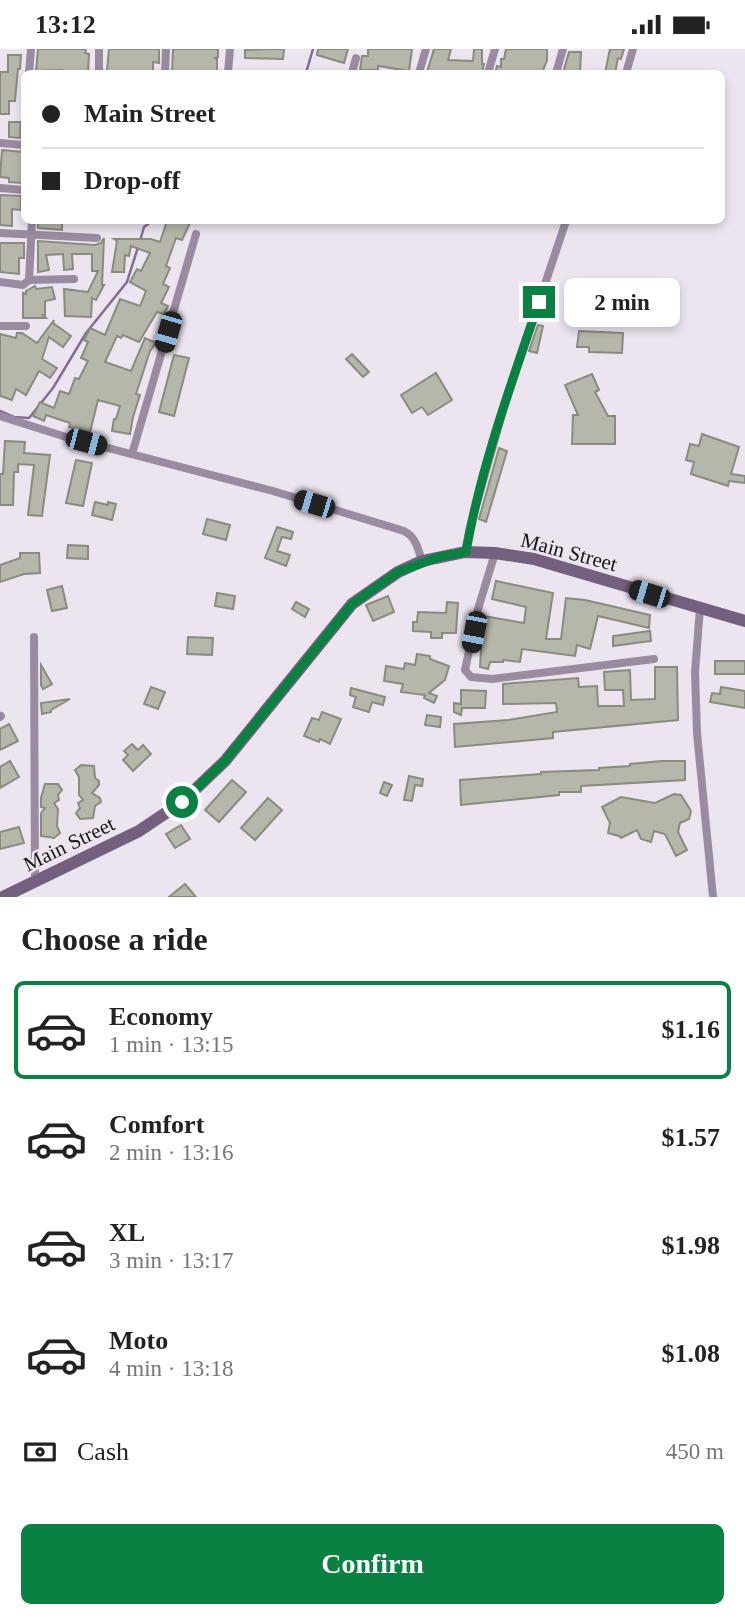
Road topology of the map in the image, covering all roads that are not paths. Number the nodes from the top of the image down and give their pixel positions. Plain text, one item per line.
1 (31, 49) edge
2 (99, 49) edge
3 (166, 49) edge
4 (230, 49) edge
5 (426, 49) edge
6 (495, 49) edge
7 (563, 49) edge
8 (633, 49) edge
9 (355, 58) dead end
10 (29, 70) edge
11 (99, 70) edge
12 (165, 70) edge
13 (228, 70) edge
14 (353, 70) edge
15 (420, 70) edge
16 (489, 70) edge
17 (557, 70) edge
18 (627, 70) edge
19 (0, 143) edge
20 (21, 145) edge
21 (0, 188) edge
22 (21, 190) edge
23 (32, 224) edge
24 (565, 224) edge
25 (0, 233) edge
26 (196, 234) dead end
27 (32, 235) junction
28 (97, 238) dead end
29 (74, 279) dead end
30 (29, 280) junction
31 (0, 282) edge
32 (0, 326) edge
33 (26, 326) dead end
34 (0, 416) edge
35 (132, 454) junction
36 (466, 552) junction
37 (495, 553) junction
38 (422, 561) junction
39 (700, 608) junction
40 (745, 621) edge
41 (34, 637) dead end
42 (654, 659) dead end
43 (35, 882) junction
44 (3, 897) edge
45 (713, 897) edge

1 - 10 street
2 - 11 street
3 - 12 street
4 - 13 street
5 - 15 street
6 - 16 street
7 - 17 street
8 - 18 street
9 - 14 street
19 - 20 street
21 - 22 street
23 - 27 street
24 - 36 street
25 - 27 street
26 - 35 street
27 - 28 street
27 - 30 street
29 - 30 street
30 - 31 street
32 - 33 street
34 - 35 street
35 - 38 street
36 - 37 main road, Main Street
36 - 38 main road, Main Street
37 - 39 main road, Main Street
37 - 42 street
38 - 43 main road, Main Street
39 - 40 main road, Main Street
39 - 45 street
41 - 43 street
43 - 44 main road, Main Street

